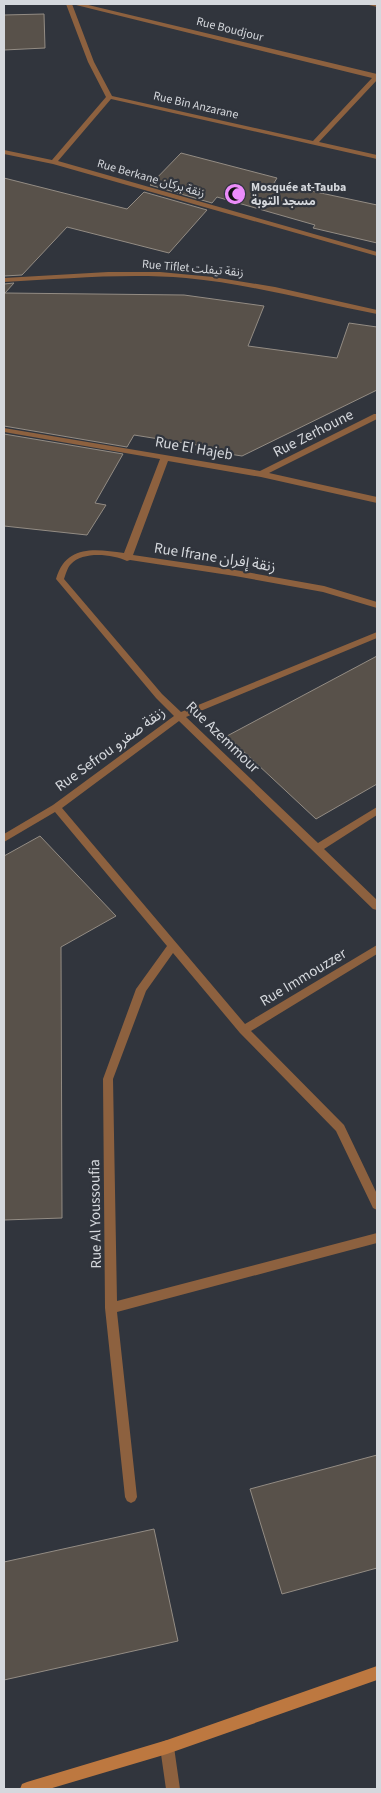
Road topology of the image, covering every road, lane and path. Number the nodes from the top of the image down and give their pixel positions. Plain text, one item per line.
1 (69, 4) edge
2 (78, 4) edge
3 (371, 4) edge
4 (377, 5) edge
5 (377, 77) edge
6 (110, 97) junction
7 (316, 143) junction
8 (4, 152) edge
9 (377, 157) edge
10 (54, 162) junction
11 (377, 254) edge
12 (4, 280) edge
13 (377, 312) edge
14 (377, 416) edge
15 (4, 430) edge
16 (165, 457) junction
17 (261, 474) junction
18 (377, 500) edge
19 (127, 558) junction
20 (60, 579) joint
21 (377, 605) edge
22 (377, 635) edge
23 (180, 716) junction
24 (56, 807) junction
25 (377, 810) edge
26 (4, 838) edge
27 (317, 848) junction
28 (377, 906) edge
29 (173, 946) junction
30 (377, 949) edge
31 (244, 1030) junction
32 (377, 1205) edge
33 (377, 1238) edge
34 (111, 1308) junction
35 (131, 1497) dead end
36 (377, 1673) edge
37 (167, 1747) junction
38 (27, 1789) edge
39 (173, 1789) edge

1 - 6 street
2 - 5 street, Rue Boudjour
3 - 4 street
5 - 7 street
6 - 7 street, Rue Bin Anzarane
6 - 10 street
7 - 9 street, Rue Bin Anzarane
8 - 10 street, Rue Berkane زنقة بركان
10 - 11 street, Rue Berkane زنقة بركان
12 - 13 street, Rue Tiflet زنقة تيفلت
14 - 17 street, Rue Zerhoune
15 - 16 street, Rue El Hajeb
16 - 17 street, Rue El Hajeb
16 - 19 street
17 - 18 street, Rue El Hajeb
19 - 20 street, Rue Ifrane زنقة إفران
19 - 21 street, Rue Ifrane زنقة إفران
20 - 23 street, Rue Azemmour
22 - 23 street, Rue Sefrou زنقة صفرو
23 - 24 street, Rue Sefrou زنقة صفرو
23 - 27 street, Rue Azemmour
24 - 26 street, Rue Sefrou زنقة صفرو
24 - 29 street
25 - 27 street
27 - 28 street, Rue Azemmour
29 - 31 street
29 - 34 street, Rue Al Youssoufia
30 - 31 street, Rue Immouzzer
31 - 32 street
33 - 34 street
34 - 35 street, Rue Al Youssoufia
36 - 37 street
37 - 38 street
37 - 39 street

